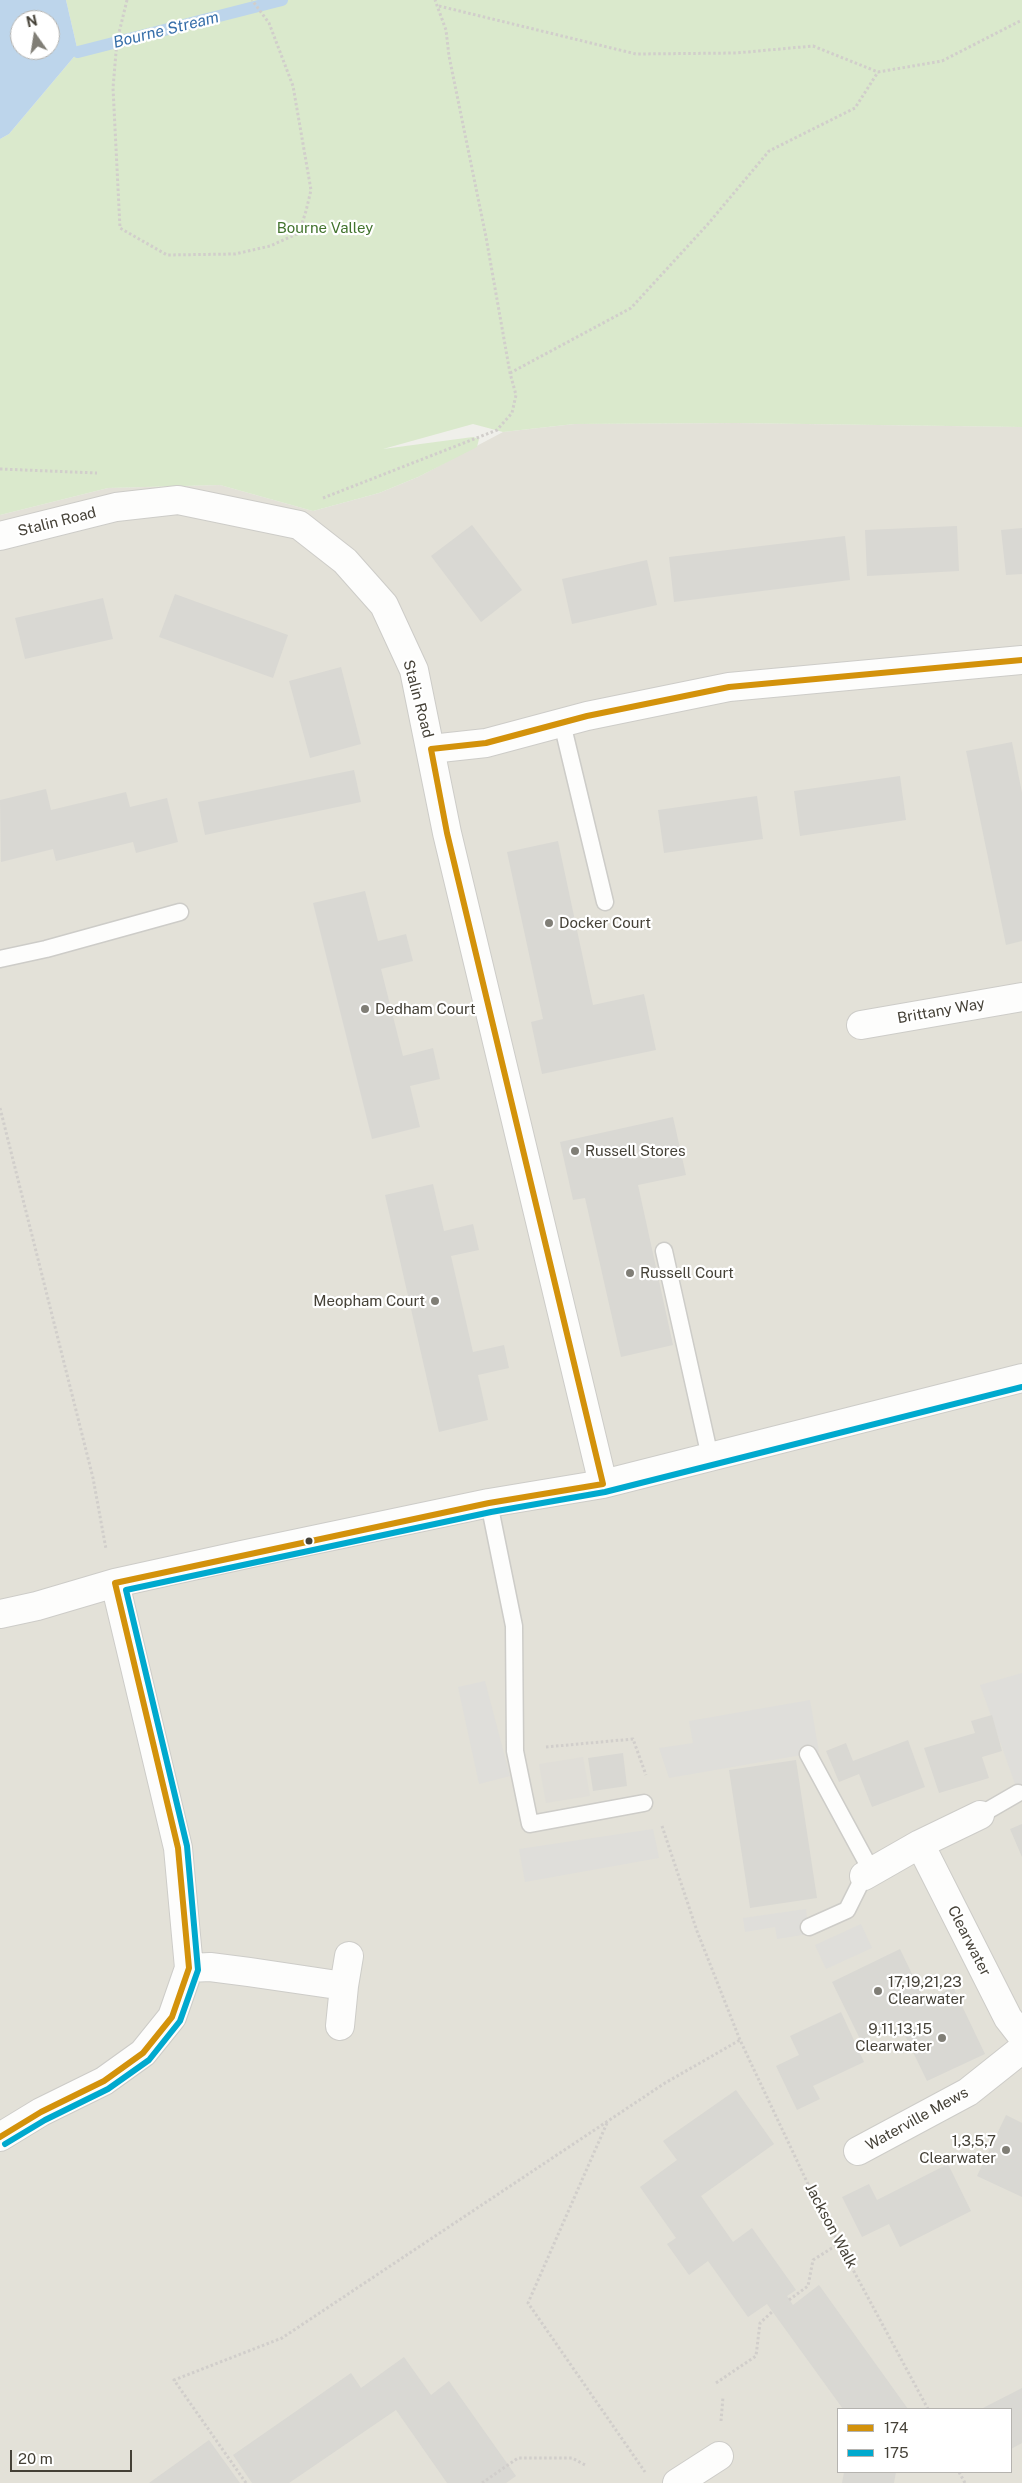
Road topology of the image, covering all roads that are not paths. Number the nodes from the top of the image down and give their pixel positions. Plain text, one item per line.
1 (0, 536) edge
2 (1022, 660) edge
3 (562, 723) junction
4 (431, 749) junction
5 (605, 902) dead end
6 (180, 912) dead end
7 (0, 959) edge
8 (1022, 997) edge
9 (861, 1025) dead end
10 (664, 1251) dead end
11 (1022, 1378) edge
12 (710, 1457) junction
13 (603, 1484) junction
14 (489, 1503) junction
15 (115, 1583) junction
16 (0, 1614) edge
17 (808, 1754) dead end
18 (1018, 1793) dead end
19 (644, 1804) dead end
20 (980, 1814) joint
21 (920, 1844) junction
22 (868, 1874) junction
23 (809, 1927) dead end
24 (349, 1956) dead end
25 (189, 1968) junction
26 (344, 1986) junction
27 (340, 2026) dead end
28 (1022, 2036) edge
29 (1022, 2049) edge
30 (0, 2137) edge
31 (858, 2151) dead end
32 (719, 2456) dead end
33 (677, 2483) edge

1 - 4 street, Stalin Road
2 - 3 street
3 - 4 street
3 - 5 lane
4 - 13 street, Stalin Road
6 - 7 lane
8 - 9 street, Brittany Way
10 - 12 lane
11 - 12 street
12 - 13 street
13 - 14 street
14 - 15 street
14 - 19 lane
15 - 16 street
15 - 25 street
17 - 22 lane
18 - 20 lane
20 - 21 street
21 - 22 street
21 - 28 street, Clearwater
22 - 23 lane
24 - 26 street
25 - 26 street
25 - 30 street
26 - 27 street
29 - 31 street, Waterville Mews
32 - 33 street

